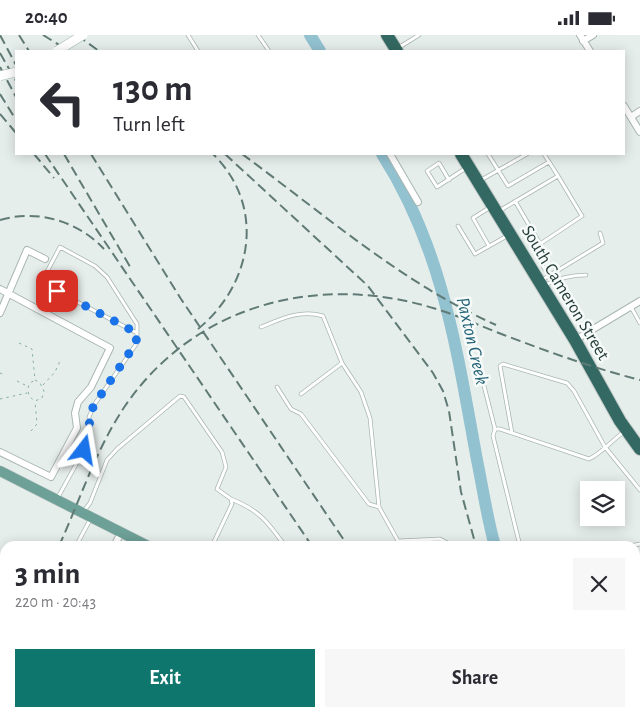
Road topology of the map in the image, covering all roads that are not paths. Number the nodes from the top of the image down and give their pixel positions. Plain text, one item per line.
1 (84, 35) edge
2 (188, 35) edge
3 (258, 35) edge
4 (387, 35) edge
5 (419, 35) edge
6 (593, 35) edge
7 (581, 38) edge
8 (59, 50) edge
9 (197, 50) edge
10 (269, 50) edge
11 (395, 50) edge
12 (397, 50) edge
13 (589, 50) edge
14 (15, 72) edge
15 (0, 76) edge
16 (625, 108) edge
17 (640, 111) edge
18 (630, 117) junction
19 (640, 132) edge
20 (391, 155) edge
21 (462, 155) edge
22 (489, 155) edge
23 (525, 155) edge
24 (545, 155) edge
25 (549, 162) junction
26 (469, 167) junction
27 (498, 171) junction
28 (558, 176) junction
29 (448, 179) junction
30 (478, 182) junction
31 (515, 201) junction
32 (418, 202) dead end
33 (494, 209) junction
34 (458, 226) dead end
35 (600, 233) dead end
36 (510, 234) junction
37 (490, 246) junction
38 (538, 258) dead end
39 (45, 259) dead end
40 (586, 275) dead end
41 (544, 282) junction
42 (0, 289) edge
43 (9, 294) junction
44 (640, 301) edge
45 (630, 307) junction
46 (0, 313) edge
47 (640, 323) edge
48 (261, 327) dead end
49 (137, 333) junction
50 (575, 340) junction
51 (342, 363) junction
52 (482, 378) dead end
53 (277, 387) dead end
54 (301, 394) dead end
55 (495, 429) junction
56 (627, 431) junction
57 (512, 433) junction
58 (605, 447) junction
59 (640, 448) edge
60 (0, 452) edge
61 (0, 471) edge
62 (640, 490) edge
63 (231, 499) junction
64 (57, 500) junction
65 (379, 507) junction
66 (87, 515) junction
67 (121, 533) junction
68 (78, 541) edge
69 (117, 541) edge
70 (137, 541) edge
71 (214, 541) edge
72 (281, 541) edge
73 (398, 541) joint
74 (444, 541) edge
75 (519, 541) edge

1 - 8 main road, bridge
2 - 9 lane
3 - 10 lane
4 - 11 highway
5 - 12 lane
6 - 7 street
7 - 13 street
14 - 15 main road, bridge
16 - 18 street
17 - 18 street
18 - 19 street
20 - 32 street
21 - 26 highway, South Cameron Street
22 - 27 lane
23 - 27 lane
24 - 25 lane
25 - 27 lane
25 - 28 lane
26 - 29 lane
26 - 30 highway, South Cameron Street
27 - 30 lane
28 - 31 lane
28 - 31 lane
29 - 29 lane
30 - 33 highway, South Cameron Street
31 - 33 lane
33 - 36 highway, South Cameron Street
33 - 37 lane
34 - 37 lane
35 - 41 lane
36 - 37 lane
36 - 41 highway, South Cameron Street
38 - 41 lane
39 - 43 street
40 - 41 lane
41 - 50 highway, South Cameron Street
42 - 43 street
43 - 46 street
43 - 60 street
44 - 45 street
45 - 47 lane
45 - 50 street
48 - 51 lane
49 - 49 lane
49 - 64 lane
50 - 56 highway, South Cameron Street
51 - 54 lane
51 - 65 lane
52 - 55 lane
53 - 65 lane
55 - 57 lane
55 - 75 lane
56 - 58 lane
56 - 59 highway, South Cameron Street
57 - 58 lane
57 - 58 lane
58 - 62 lane
61 - 64 main road
63 - 66 lane
63 - 71 lane
63 - 72 lane
64 - 66 main road
65 - 73 lane
66 - 67 main road
66 - 68 lane
67 - 69 street
67 - 70 main road
73 - 74 lane

